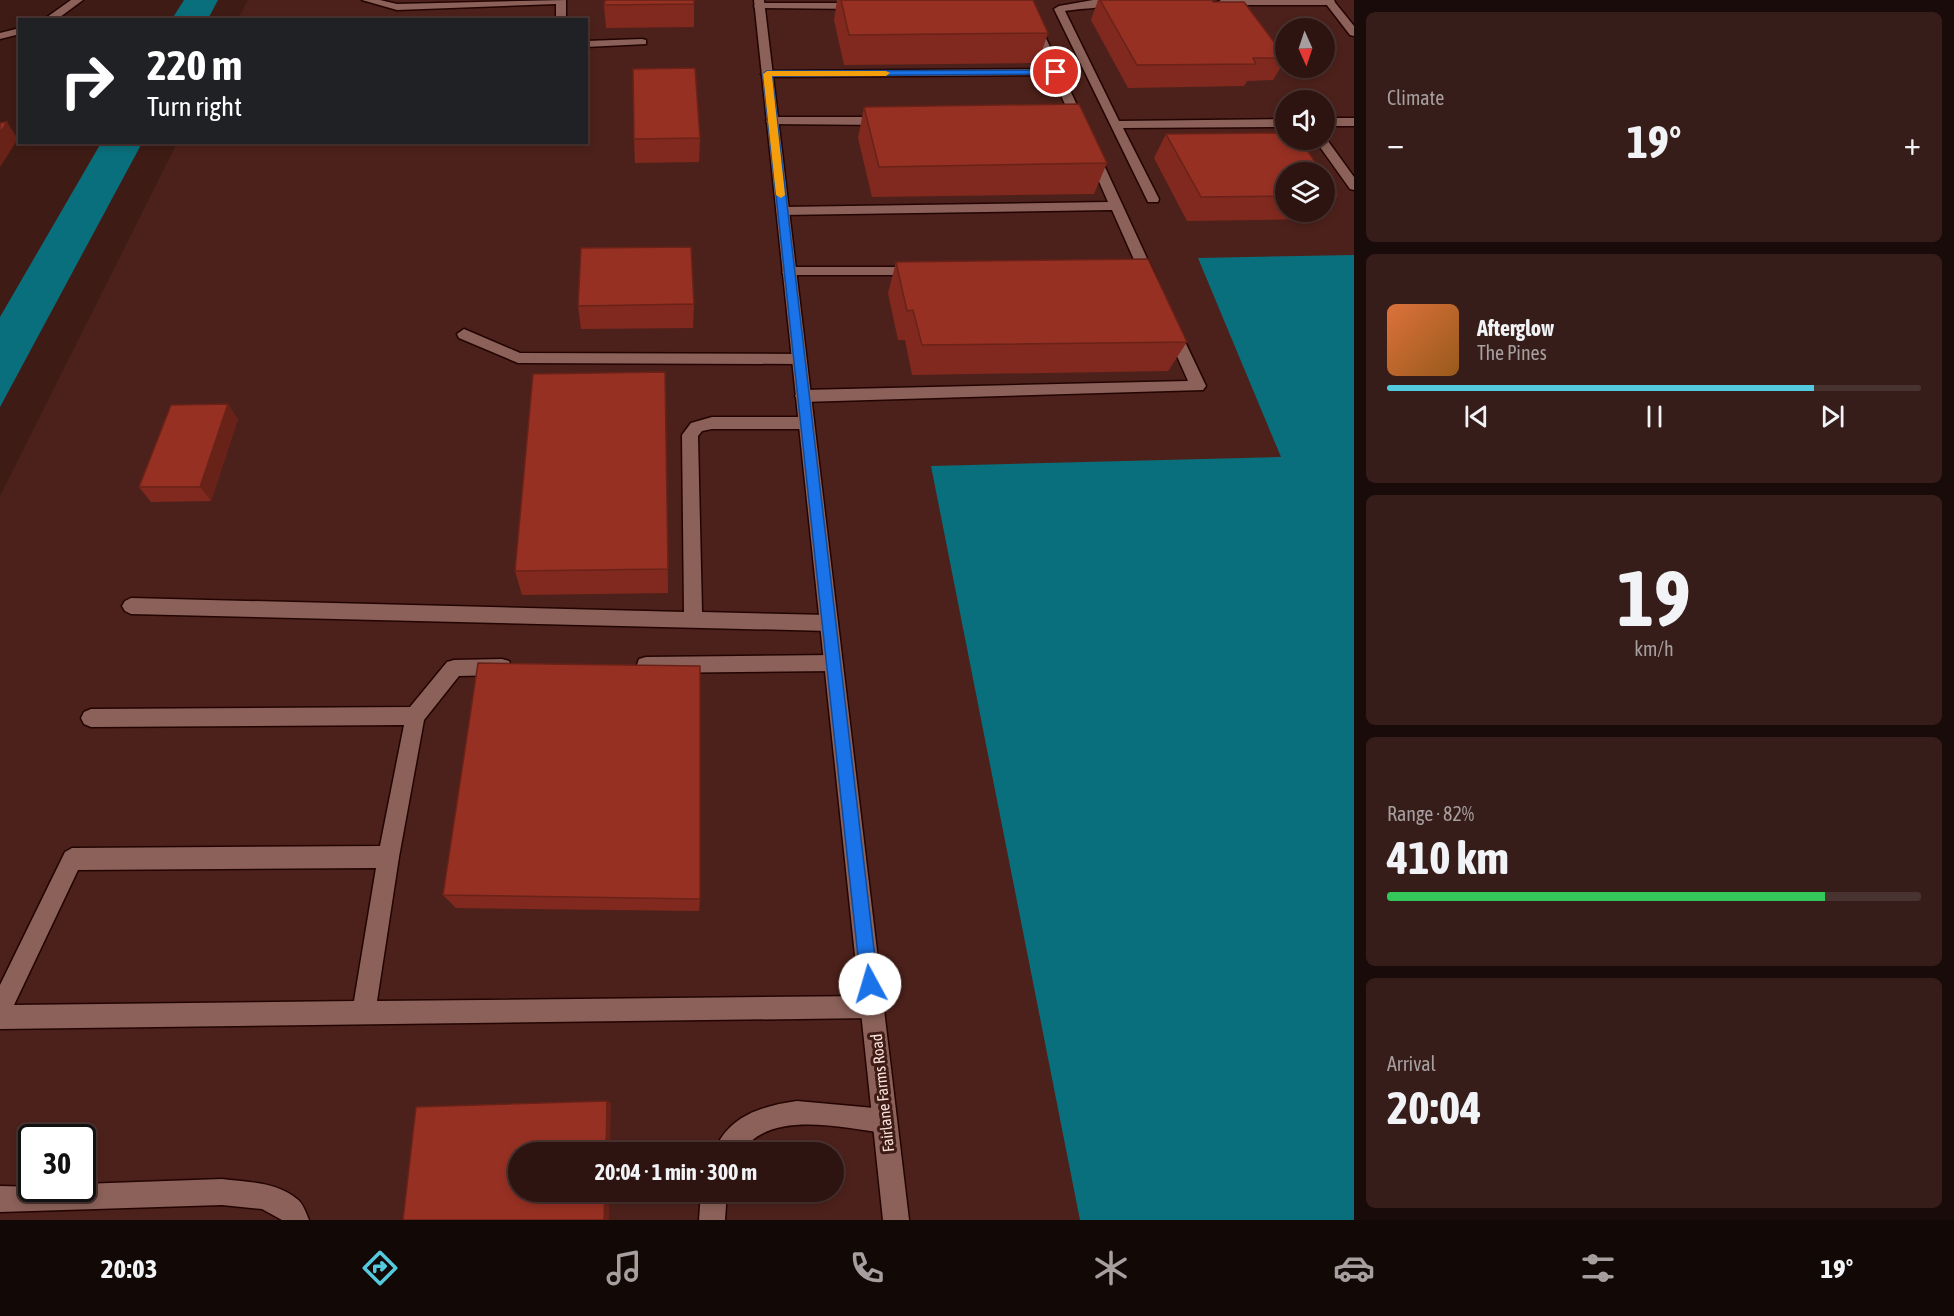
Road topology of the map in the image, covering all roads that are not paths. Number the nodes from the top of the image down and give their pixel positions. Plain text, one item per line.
1 (78, 0) edge
2 (367, 0) edge
3 (561, 1) edge
4 (1329, 1) edge
5 (759, 3) edge
6 (1138, 3) edge
7 (1204, 3) edge
8 (875, 6) edge
9 (1030, 15) edge
10 (51, 18) edge
11 (561, 18) edge
12 (18, 32) edge
13 (1354, 33) edge
14 (0, 36) edge
15 (642, 42) dead end
16 (588, 44) edge
17 (1056, 72) junction
18 (767, 74) junction
19 (772, 121) junction
20 (902, 121) edge
21 (1335, 122) edge
22 (1354, 122) edge
23 (1275, 123) edge
24 (1115, 125) junction
25 (1328, 150) edge
26 (1354, 186) edge
27 (1153, 199) dead end
28 (1117, 206) junction
29 (782, 211) junction
30 (931, 270) edge
31 (789, 272) junction
32 (1154, 289) edge
33 (1164, 311) edge
34 (464, 334) dead end
35 (799, 359) junction
36 (803, 396) junction
37 (806, 423) junction
38 (131, 606) dead end
39 (693, 620) junction
40 (829, 623) junction
41 (833, 663) junction
42 (632, 666) edge
43 (525, 667) edge
44 (415, 716) junction
45 (91, 718) dead end
46 (388, 857) junction
47 (872, 1007) junction
48 (0, 1010) edge
49 (364, 1013) junction
50 (0, 1017) edge
51 (885, 1121) junction
52 (734, 1142) edge
53 (0, 1198) edge
54 (713, 1202) edge
55 (296, 1220) edge
56 (712, 1220) edge
57 (896, 1220) edge

1 - 10 street
2 - 3 street
3 - 11 street
4 - 7 street
4 - 13 street
5 - 8 street
5 - 18 street, Fairlane Farms Road
6 - 24 street
9 - 17 street
12 - 14 street
15 - 16 street
17 - 18 street
17 - 28 street
18 - 19 street, Fairlane Farms Road
19 - 20 street
19 - 29 street, Fairlane Farms Road
21 - 22 street
23 - 24 street
24 - 27 street
25 - 26 street
28 - 29 street
28 - 32 street
29 - 31 street, Fairlane Farms Road
30 - 31 street
31 - 35 street, Fairlane Farms Road
33 - 36 street
34 - 35 street
35 - 36 street, Fairlane Farms Road
36 - 37 street, Fairlane Farms Road
37 - 39 street
37 - 40 street, Fairlane Farms Road
38 - 39 street
39 - 40 street
40 - 41 street, Fairlane Farms Road
41 - 42 street
41 - 47 street, Fairlane Farms Road
43 - 44 street
44 - 45 street
44 - 46 street
46 - 48 street
46 - 49 street
47 - 49 street
47 - 51 street, Fairlane Farms Road
49 - 50 street
51 - 52 street
51 - 57 street, Fairlane Farms Road
53 - 55 street
54 - 56 street

